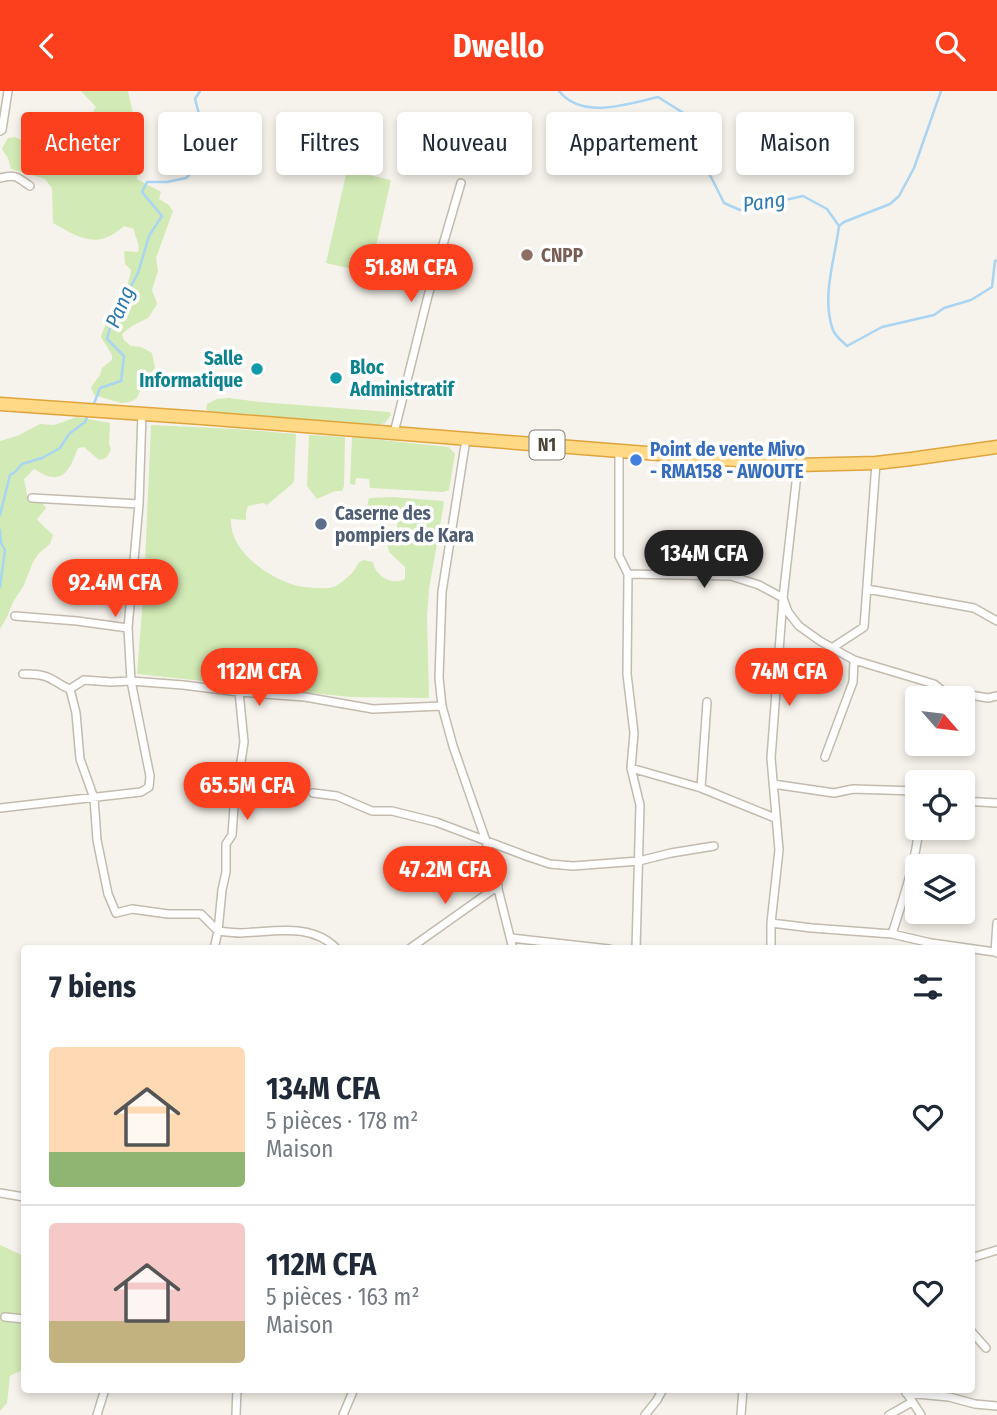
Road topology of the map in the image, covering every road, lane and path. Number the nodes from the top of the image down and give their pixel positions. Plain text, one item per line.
1 (8, 91) edge
2 (0, 131) edge
3 (0, 178) edge
4 (461, 183) dead end
5 (30, 186) dead end
6 (0, 404) edge
7 (142, 413) junction
8 (394, 433) junction
9 (466, 439) junction
10 (997, 447) edge
11 (620, 451) junction
12 (876, 463) junction
13 (798, 465) junction
14 (32, 498) dead end
15 (139, 504) junction
16 (628, 574) junction
17 (867, 589) junction
18 (783, 598) junction
19 (15, 616) dead end
20 (997, 621) edge
21 (128, 628) junction
22 (832, 648) junction
23 (854, 660) junction
24 (23, 674) dead end
25 (131, 681) junction
26 (70, 689) junction
27 (239, 692) junction
28 (997, 696) edge
29 (707, 702) dead end
30 (442, 706) junction
31 (825, 757) dead end
32 (631, 768) junction
33 (773, 784) junction
34 (701, 788) junction
35 (905, 790) edge
36 (313, 793) dead end
37 (94, 798) junction
38 (975, 802) edge
39 (997, 803) edge
40 (0, 808) edge
41 (775, 818) junction
42 (917, 840) edge
43 (486, 841) junction
44 (714, 846) dead end
45 (639, 861) junction
46 (498, 886) junction
47 (771, 923) junction
48 (997, 923) edge
49 (218, 932) junction
50 (892, 934) junction
51 (511, 938) junction
52 (216, 945) edge
53 (333, 945) edge
54 (415, 945) edge
55 (512, 945) edge
56 (573, 945) edge
57 (636, 945) edge
58 (771, 945) edge
59 (949, 945) edge
60 (975, 949) edge
61 (996, 952) edge
62 (0, 1193) edge
63 (21, 1196) edge
64 (997, 1250) edge
65 (975, 1257) edge
66 (5, 1317) dead end
67 (21, 1319) edge
68 (975, 1336) edge
69 (986, 1348) dead end
70 (105, 1393) edge
71 (237, 1393) edge
72 (352, 1393) edge
73 (661, 1393) edge
74 (743, 1393) edge
75 (906, 1393) edge
76 (920, 1393) edge
77 (912, 1402) junction
78 (997, 1406) edge
79 (97, 1415) edge
80 (236, 1415) edge
81 (343, 1415) edge
82 (645, 1415) edge
83 (741, 1415) edge
84 (889, 1415) edge
85 (921, 1415) edge

1 - 2 street
3 - 5 street
4 - 8 street
6 - 7 highway, N1
7 - 8 highway, N1
7 - 15 street
8 - 9 highway, N1
9 - 11 highway, N1
9 - 30 street
10 - 12 highway, N1
11 - 13 highway, N1
11 - 16 street
12 - 13 highway, N1
12 - 17 street
13 - 18 street
14 - 15 street
15 - 21 street
16 - 18 street
16 - 32 street
17 - 20 street
17 - 22 street
18 - 22 street
18 - 33 street
19 - 21 street
21 - 25 street
22 - 23 street
23 - 28 street
23 - 31 street
24 - 26 street
25 - 26 street
25 - 27 street
25 - 37 street
26 - 37 street
27 - 30 street
27 - 49 street
29 - 34 street
30 - 43 street
32 - 34 street
32 - 45 street
33 - 35 street
33 - 41 street
34 - 41 street
36 - 43 street
37 - 40 street
37 - 49 street
38 - 39 street
41 - 47 street
42 - 50 street
43 - 45 street
43 - 46 street
44 - 45 street
45 - 57 street
46 - 51 street
46 - 54 street
47 - 50 street
47 - 58 street
48 - 61 street
49 - 52 street
49 - 53 street
50 - 59 street
51 - 55 street
51 - 56 street
60 - 61 street
62 - 63 street
64 - 65 street
66 - 67 street
68 - 69 street
70 - 79 street
71 - 80 street
72 - 81 street
73 - 82 street
74 - 83 street
75 - 77 street
76 - 78 street
77 - 84 street
77 - 85 street

